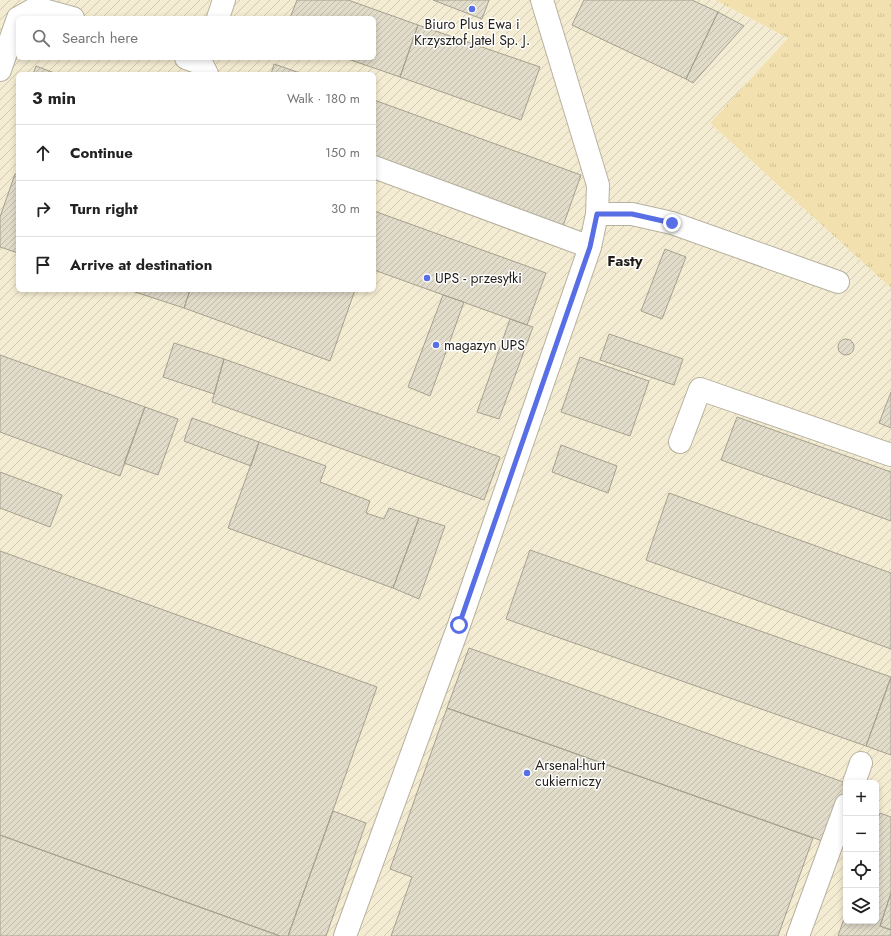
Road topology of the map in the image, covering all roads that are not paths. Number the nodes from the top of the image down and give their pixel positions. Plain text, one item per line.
1 (224, 0) edge
2 (542, 0) edge
3 (22, 16) edge
4 (66, 16) edge
5 (219, 16) edge
6 (16, 24) edge
7 (0, 70) edge
8 (376, 168) edge
9 (597, 214) junction
10 (590, 247) junction
11 (838, 282) dead end
12 (680, 442) dead end
13 (891, 455) edge
14 (861, 763) dead end
15 (855, 780) edge
16 (843, 812) edge
17 (345, 936) edge
18 (798, 936) edge

1 - 5 lane
2 - 9 lane
3 - 4 lane
6 - 7 lane
8 - 10 lane
9 - 10 lane
9 - 11 lane
10 - 17 lane
12 - 13 lane
14 - 15 lane
16 - 18 lane

